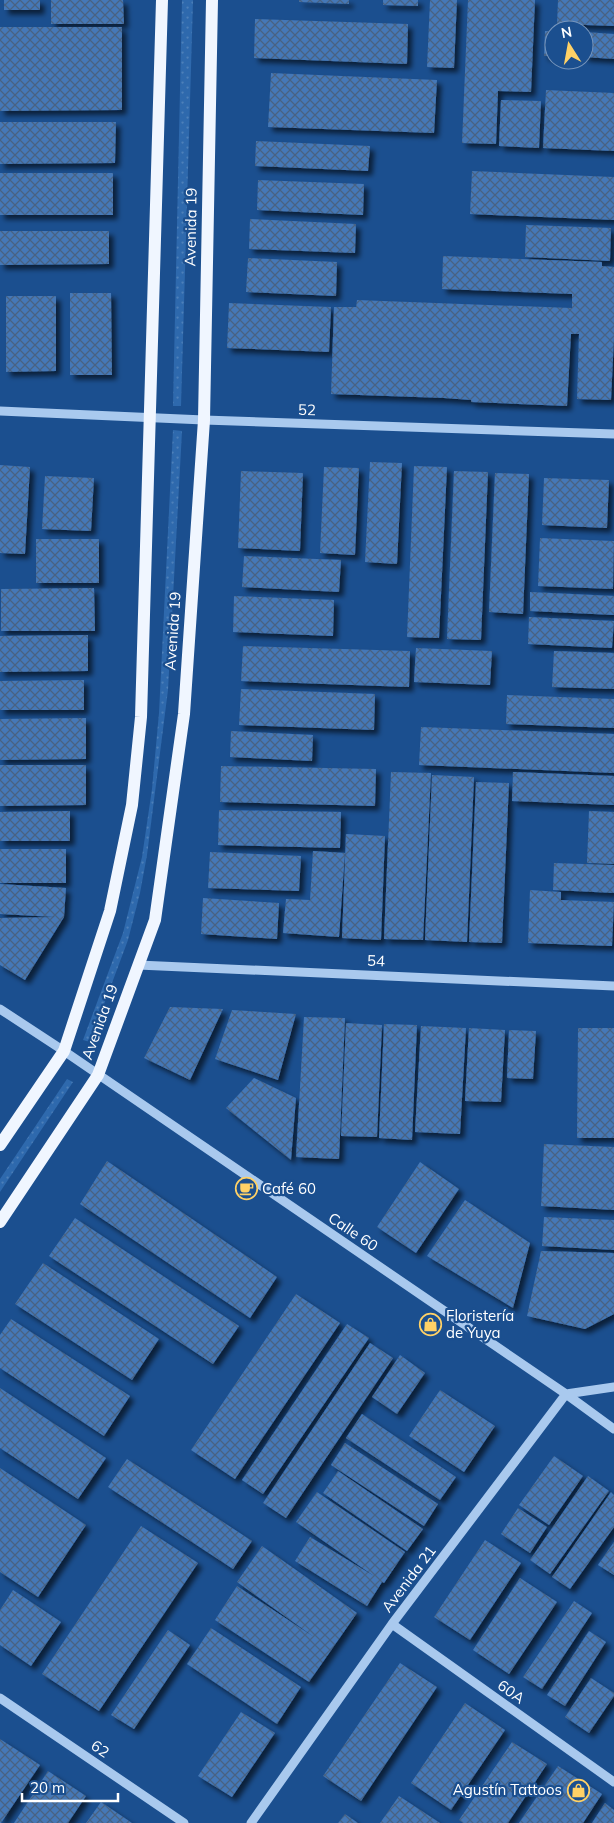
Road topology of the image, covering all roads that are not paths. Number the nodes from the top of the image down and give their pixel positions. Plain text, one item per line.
1 (162, 0) edge
2 (212, 0) edge
3 (0, 411) edge
4 (150, 416) junction
5 (204, 420) junction
6 (614, 434) edge
7 (138, 965) junction
8 (614, 986) edge
9 (0, 1010) edge
10 (64, 1051) junction
11 (98, 1075) junction
12 (0, 1146) edge
13 (0, 1222) edge
14 (614, 1387) edge
15 (566, 1394) junction
16 (614, 1429) edge
17 (392, 1624) junction
18 (0, 1698) edge
19 (614, 1782) edge
20 (184, 1823) edge
21 (251, 1823) edge

1 - 4 main road, Avenida 19
2 - 5 main road, Avenida 19
3 - 4 street, 52
4 - 5 street, 52
4 - 10 main road, Avenida 19
5 - 6 street, 52
5 - 7 main road, Avenida 19
7 - 8 street, 54
7 - 11 main road, Avenida 19
9 - 10 street, Calle 60
10 - 11 street, Calle 60
10 - 12 main road, Avenida 19
11 - 13 main road, Avenida 19
11 - 15 street, Calle 60
14 - 15 street
15 - 16 street, Calle 60
15 - 17 street, Avenida 21
17 - 19 street, 60A
17 - 21 street, Avenida 21
18 - 20 street, 62

